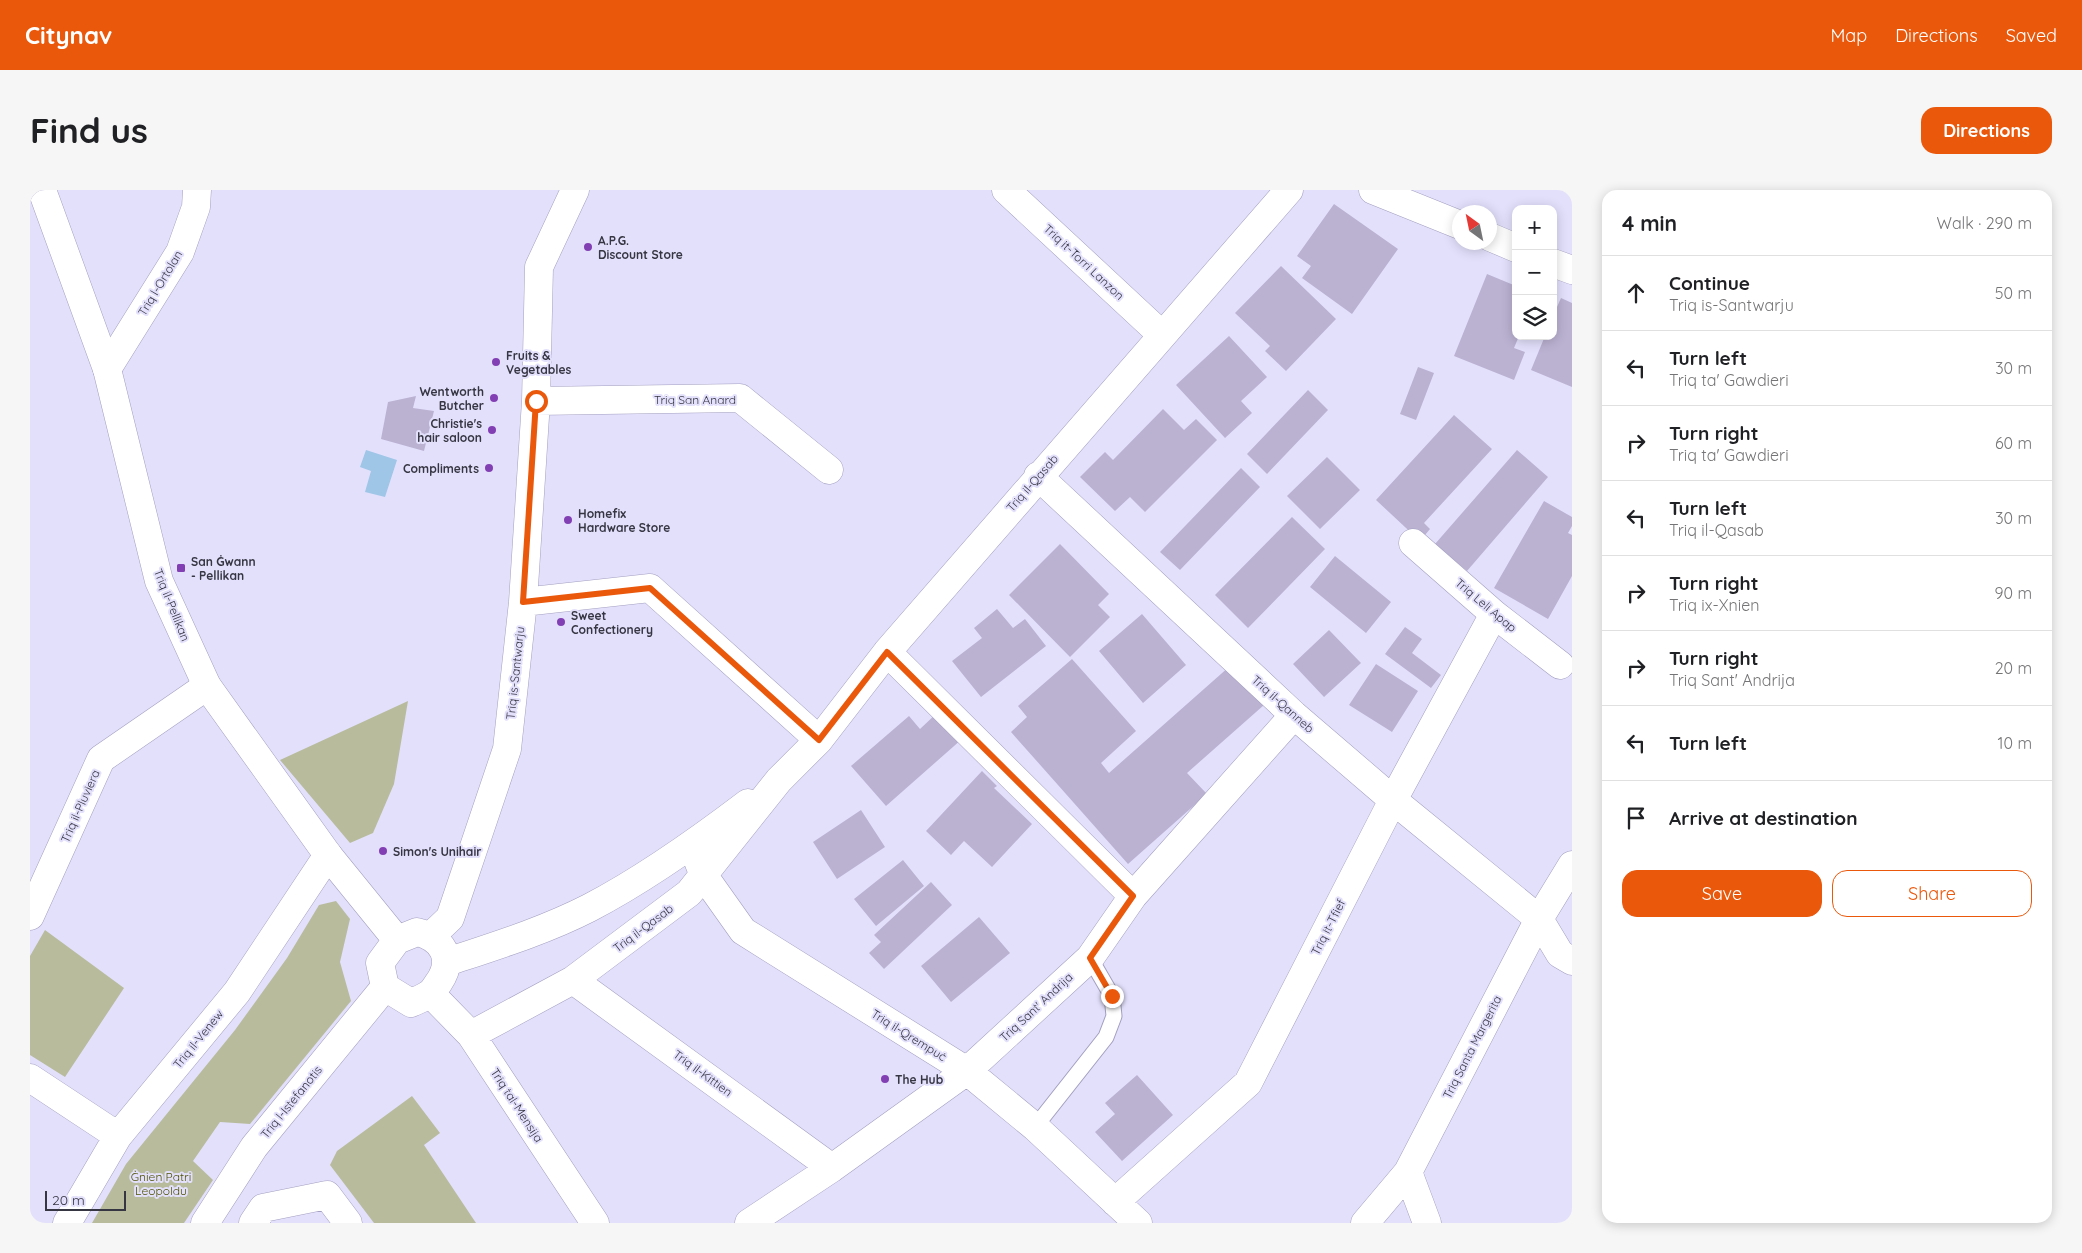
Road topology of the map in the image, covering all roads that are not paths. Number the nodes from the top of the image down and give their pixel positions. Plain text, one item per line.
1 (42, 190) edge
2 (197, 190) edge
3 (574, 190) edge
4 (1006, 190) edge
5 (1288, 190) edge
6 (1372, 190) edge
7 (1452, 222) edge
8 (1497, 240) edge
9 (1512, 246) edge
10 (1557, 264) edge
11 (1572, 270) edge
12 (1162, 335) junction
13 (107, 369) junction
14 (536, 401) junction
15 (829, 470) dead end
16 (1038, 476) junction
17 (1413, 543) dead end
18 (523, 602) junction
19 (1494, 614) junction
20 (887, 652) junction
21 (1560, 665) dead end
22 (207, 686) junction
23 (1294, 715) junction
24 (819, 740) junction
25 (779, 780) junction
26 (1393, 800) junction
27 (692, 845) junction
28 (328, 855) junction
29 (1572, 865) edge
30 (704, 876) junction
31 (1133, 896) junction
32 (30, 916) edge
33 (1538, 919) junction
34 (431, 936) junction
35 (397, 940) junction
36 (1090, 958) junction
37 (1572, 961) edge
38 (446, 962) junction
39 (573, 980) junction
40 (385, 987) junction
41 (431, 994) junction
42 (471, 1035) junction
43 (967, 1071) junction
44 (30, 1078) edge
45 (1035, 1127) junction
46 (118, 1136) junction
47 (832, 1168) junction
48 (1408, 1172) junction
49 (1115, 1202) junction
50 (67, 1223) edge
51 (204, 1223) edge
52 (253, 1223) edge
53 (348, 1223) edge
54 (595, 1223) edge
55 (749, 1223) edge
56 (1138, 1223) edge
57 (1365, 1223) edge
58 (1427, 1223) edge

1 - 13 street, Triq il-Pellikan
2 - 13 street, Triq l-Ortolan
3 - 14 street, Triq is-Santwarju
4 - 12 street, Triq it-Torri Lanzon
5 - 12 street, Triq il-Qasab
6 - 7 street
8 - 9 street
10 - 11 street
12 - 16 street, Triq il-Qasab
13 - 22 street, Triq il-Pellikan
14 - 15 street, Triq San Anard
14 - 18 street, Triq is-Santwarju
16 - 20 street, Triq il-Qasab
16 - 23 street, Triq il-Qanneb
17 - 19 street, Triq Leli Apap
18 - 24 street
18 - 34 street, Triq is-Santwarju
19 - 21 street, Triq Leli Apap
19 - 26 street, Triq it-Tfief
20 - 24 street, Triq il-Qasab
20 - 31 street
22 - 28 street, Triq il-Pellikan
22 - 32 street, Triq il-Pluviera
23 - 26 street, Triq il-Qanneb
23 - 31 street, Triq Sant' Andrija
24 - 25 street, Triq il-Qasab
25 - 27 street, Triq il-Qasab
25 - 30 street, Triq il-Qasab
26 - 33 street, Triq il-Qanneb
26 - 49 street, Triq it-Tfief
27 - 30 street, Triq il-Qrempuċ
27 - 38 street, Triq il-Qasab
28 - 35 street, Triq il-Pellikan
28 - 46 street, Triq il-Venew
29 - 33 street, Triq Santa Margerita
30 - 39 street, Triq il-Qasab
30 - 43 street, Triq il-Qrempuċ
31 - 36 street, Triq Sant' Andrija
33 - 37 street, Triq il-Qanneb
33 - 48 street, Triq Santa Margerita
34 - 35 street
34 - 38 street
35 - 40 street
36 - 43 street, Triq Sant' Andrija
36 - 45 lane
38 - 41 street
39 - 42 street, Triq il-Qasab
39 - 47 street, Triq il-Kittien
40 - 41 street
40 - 51 street, Triq l-Istefanotis
41 - 42 street, Triq tal-Mensija
42 - 54 street, Triq tal-Mensija
43 - 45 street, Triq il-Qrempuċ
43 - 47 street, Triq Sant' Andrija
44 - 46 street
45 - 49 street, Triq il-Qrempuċ
46 - 50 street, Triq il-Venew
47 - 55 street, Triq Sant' Andrija
48 - 57 street, Triq Santa Margerita
48 - 58 street
49 - 56 street, Triq il-Qrempuċ
52 - 53 street

